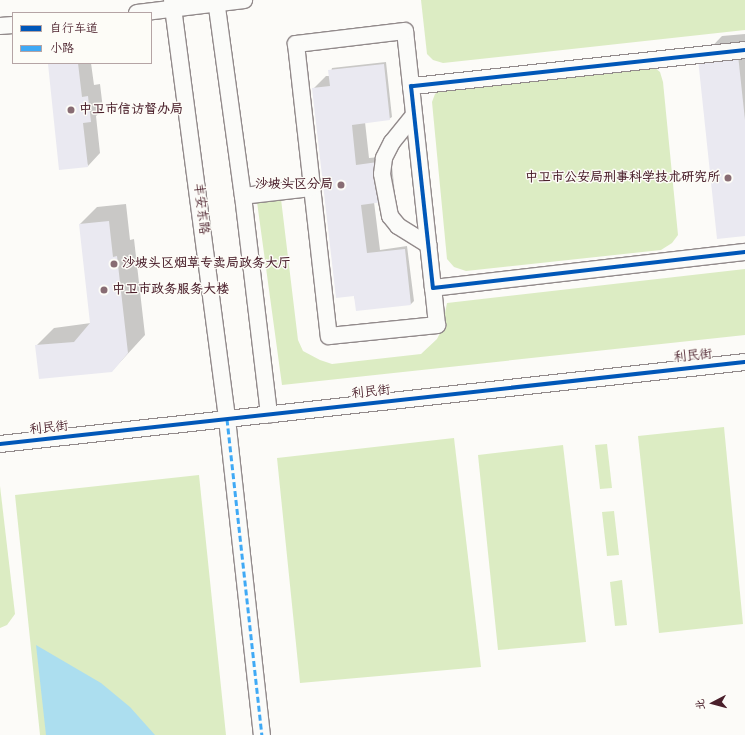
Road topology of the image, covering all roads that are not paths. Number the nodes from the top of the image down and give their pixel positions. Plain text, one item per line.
1 (244, 0) edge
2 (216, 2) edge
3 (173, 5) edge
4 (142, 12) edge
5 (12, 25) edge
6 (0, 26) edge
7 (745, 50) edge
8 (411, 86) junction
9 (414, 115) junction
10 (312, 188) junction
11 (243, 196) junction
12 (428, 245) junction
13 (745, 252) edge
14 (433, 288) junction
15 (745, 362) edge
16 (269, 414) junction
17 (228, 419) junction
18 (0, 444) edge
19 (262, 735) edge

1 - 2 street
2 - 3 street
2 - 11 street
3 - 4 street
3 - 17 street, 丰安东路
5 - 6 street
7 - 8 street
8 - 9 street
8 - 10 street
9 - 12 street
9 - 12 street
10 - 11 street
10 - 14 street
11 - 16 street
12 - 14 street
13 - 14 street
15 - 16 street, 利民街
16 - 17 street, 利民街
17 - 18 street, 利民街
17 - 19 street, 丰安东路

